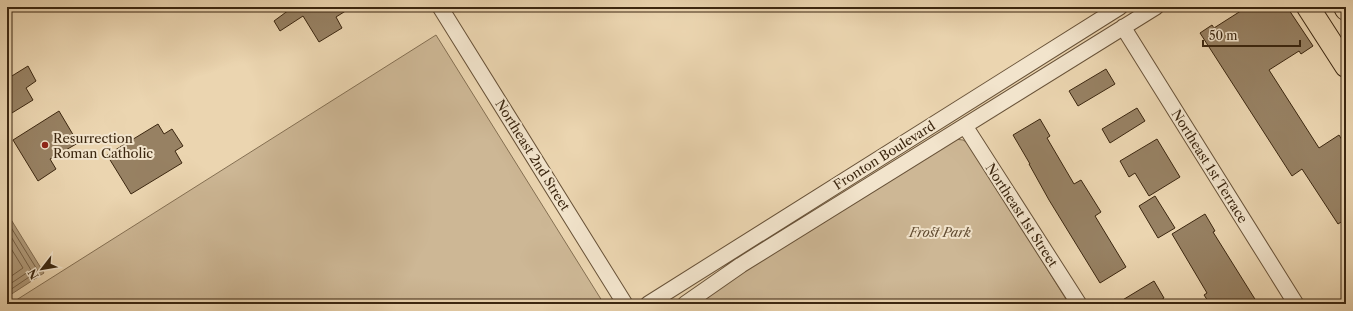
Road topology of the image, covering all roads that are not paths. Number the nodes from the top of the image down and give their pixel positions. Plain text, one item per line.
1 (440, 7) edge
2 (1120, 7) edge
3 (1156, 7) edge
4 (1308, 7) edge
5 (1123, 27) junction
6 (1346, 66) edge
7 (965, 126) junction
8 (625, 304) edge
9 (648, 304) edge
10 (685, 304) edge
11 (1078, 304) edge
12 (1296, 304) edge

1 - 8 street, Northeast 2nd Street
2 - 9 street, Fronton Boulevard
3 - 5 street, Fronton Boulevard
4 - 6 main road
5 - 7 street, Fronton Boulevard
5 - 12 street, Northeast 1st Terrace
7 - 10 street, Fronton Boulevard
7 - 11 street, Northeast 1st Street

